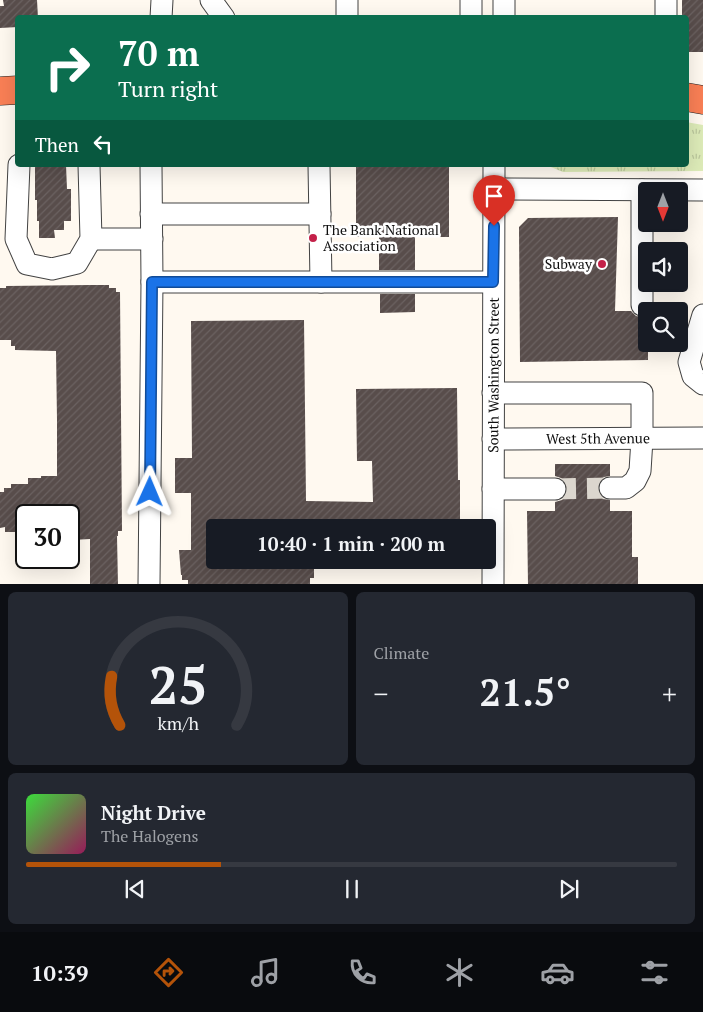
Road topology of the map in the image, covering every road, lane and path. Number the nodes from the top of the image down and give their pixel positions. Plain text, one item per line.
1 (162, 0) edge
2 (211, 0) edge
3 (347, 0) edge
4 (471, 0) edge
5 (504, 0) edge
6 (666, 0) edge
7 (161, 15) edge
8 (222, 15) edge
9 (347, 15) edge
10 (471, 15) edge
11 (504, 15) edge
12 (666, 15) edge
13 (0, 90) edge
14 (15, 90) edge
15 (689, 98) edge
16 (703, 100) edge
17 (19, 167) edge
18 (89, 167) edge
19 (151, 167) edge
20 (319, 167) edge
21 (494, 167) edge
22 (494, 189) junction
23 (638, 190) edge
24 (688, 190) edge
25 (703, 190) edge
26 (151, 214) junction
27 (320, 214) junction
28 (642, 232) edge
29 (91, 239) junction
30 (152, 239) junction
31 (152, 282) junction
32 (321, 282) junction
33 (493, 282) junction
34 (642, 302) edge
35 (703, 314) edge
36 (703, 384) edge
37 (493, 392) junction
38 (703, 438) edge
39 (493, 439) junction
40 (642, 439) junction
41 (610, 488) tunnel mouth
42 (493, 489) junction
43 (555, 489) tunnel mouth
44 (149, 584) edge
45 (493, 584) edge

1 - 7 street
2 - 8 street
3 - 9 street
4 - 10 street
5 - 11 street
6 - 12 street
13 - 14 highway
15 - 16 highway
17 - 29 street
18 - 29 street
19 - 26 street
20 - 27 street
21 - 22 street, South Washington Street
22 - 23 street
22 - 33 street, South Washington Street
24 - 25 street
26 - 27 street
26 - 30 street
27 - 32 street
28 - 34 street
29 - 30 street
30 - 31 street
31 - 32 street
31 - 44 street
32 - 33 street
33 - 37 street, South Washington Street
35 - 36 street
37 - 39 street, South Washington Street
37 - 40 street
38 - 40 street, West 5th Avenue
39 - 40 street, West 5th Avenue
39 - 42 street, South Washington Street
40 - 41 street
42 - 43 street
42 - 45 street, South Washington Street

